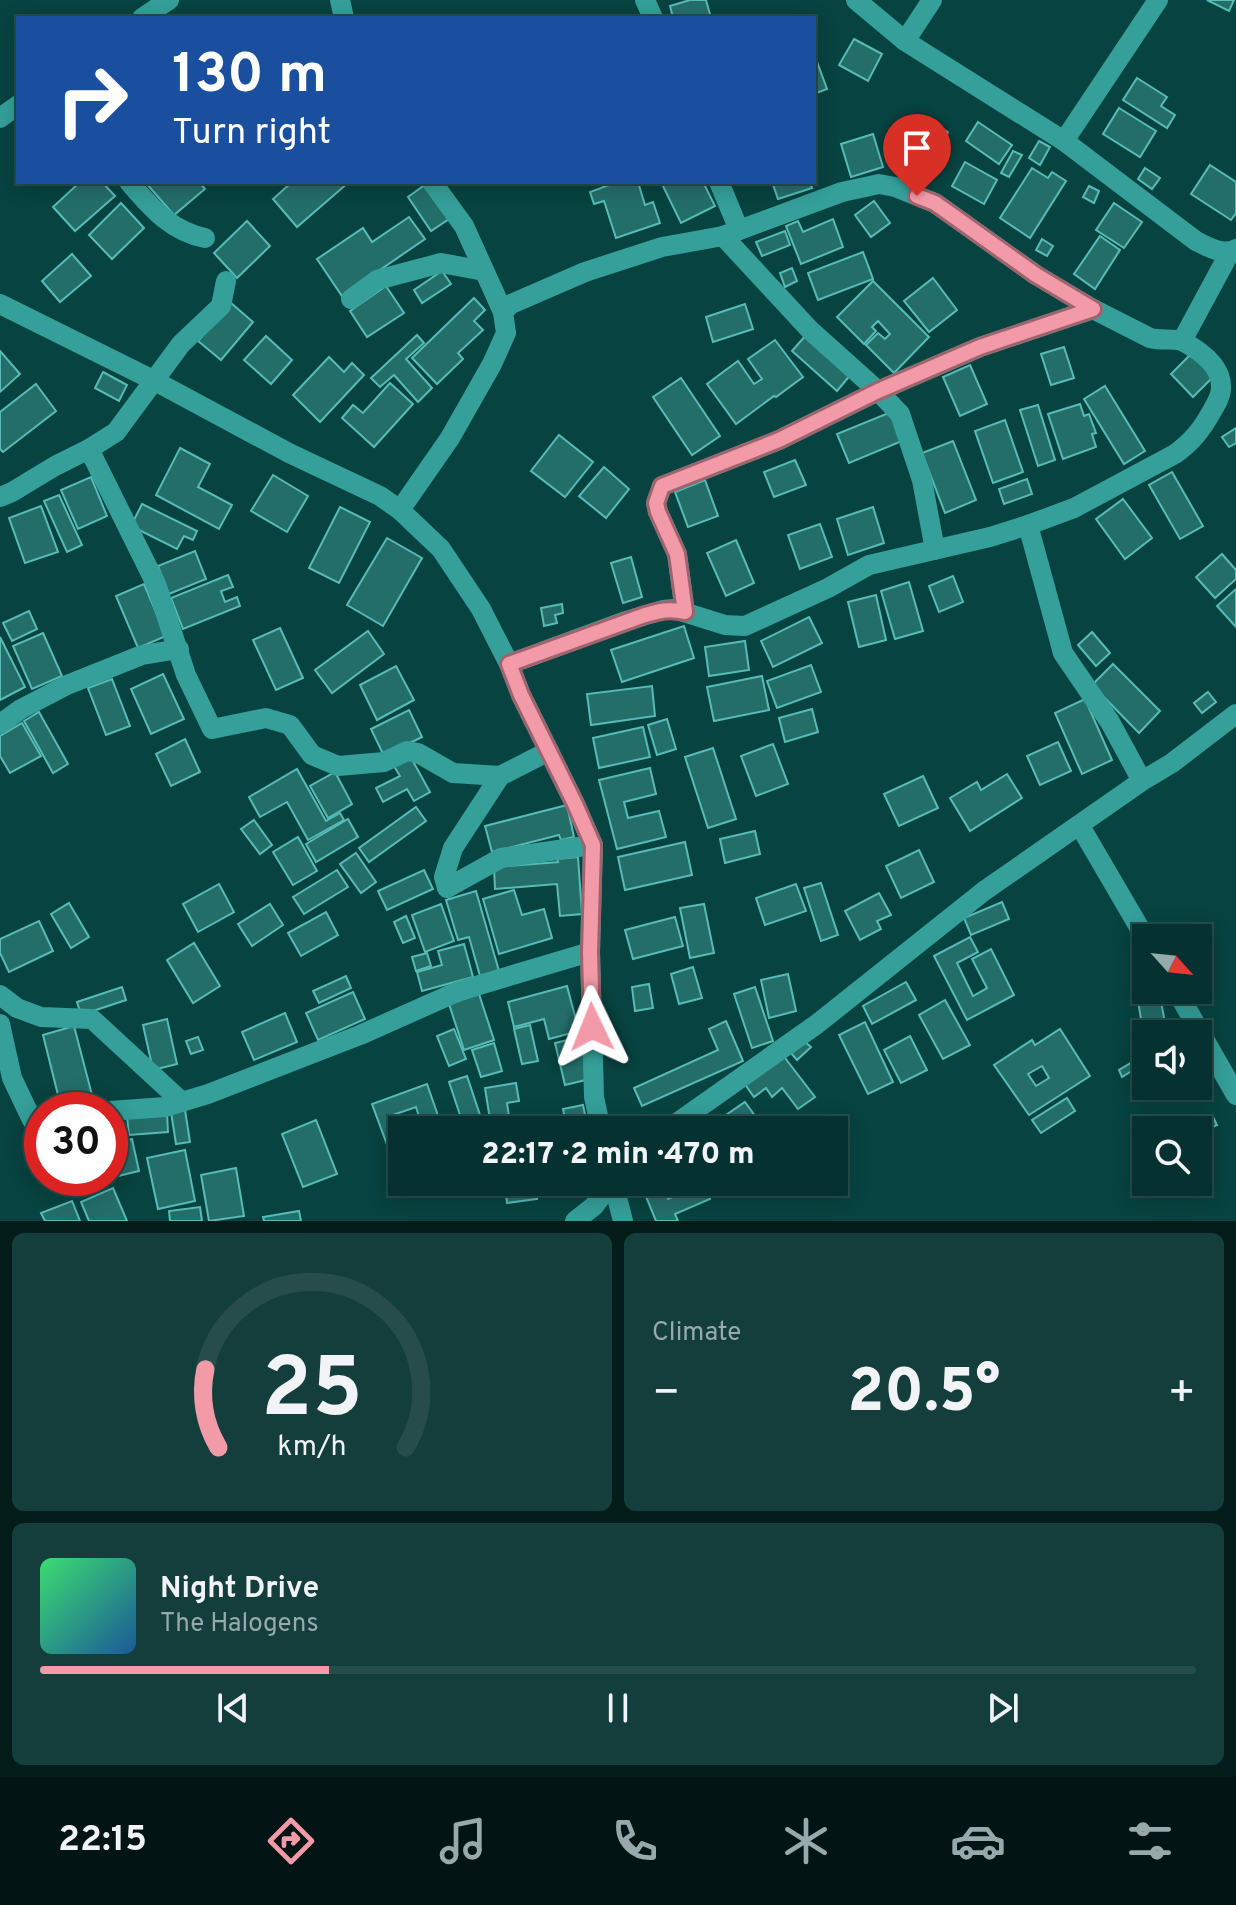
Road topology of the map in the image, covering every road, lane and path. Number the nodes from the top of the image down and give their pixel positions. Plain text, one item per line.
1 (169, 0) edge
2 (856, 0) edge
3 (932, 0) edge
4 (1158, 0) edge
5 (145, 16) edge
6 (905, 41) junction
7 (1064, 141) junction
8 (131, 184) edge
9 (433, 184) edge
10 (719, 184) edge
11 (731, 233) junction
12 (205, 238) dead end
13 (1233, 251) edge
14 (484, 271) junction
15 (226, 281) dead end
16 (351, 299) dead end
17 (0, 304) edge
18 (1093, 309) junction
19 (503, 312) junction
20 (1182, 341) junction
21 (1227, 377) edge
22 (153, 380) junction
23 (878, 391) junction
24 (1228, 394) edge
25 (89, 449) junction
26 (0, 497) edge
27 (400, 510) junction
28 (1028, 525) junction
29 (935, 550) junction
30 (685, 612) junction
31 (179, 649) junction
32 (509, 664) junction
33 (1236, 714) edge
34 (0, 724) edge
35 (549, 751) junction
36 (500, 776) junction
37 (1142, 781) junction
38 (1080, 826) junction
39 (593, 845) junction
40 (1137, 924) edge
41 (590, 952) junction
42 (0, 995) edge
43 (1184, 1004) edge
44 (0, 1024) edge
45 (1236, 1095) edge
46 (182, 1102) junction
47 (24, 1103) edge
48 (128, 1110) edge
49 (598, 1116) edge
50 (687, 1116) edge
51 (602, 1196) edge
52 (616, 1196) edge
53 (575, 1221) edge
54 (623, 1221) edge

1 - 5 street
2 - 6 street
3 - 6 street
4 - 7 street
6 - 7 street
7 - 13 street
8 - 12 street
9 - 14 street
10 - 11 street
11 - 18 street
11 - 19 street
11 - 23 street
13 - 20 street
14 - 16 street
14 - 19 street
15 - 22 street
17 - 22 street
18 - 20 street
18 - 23 street
19 - 27 street
20 - 21 street
21 - 24 street
22 - 25 street
22 - 27 street
23 - 29 street
23 - 30 street
24 - 28 street
25 - 26 street
25 - 31 street
27 - 32 street
28 - 29 street
28 - 37 street
29 - 30 street
30 - 32 street
31 - 34 street
31 - 36 street
32 - 35 street
33 - 37 street
35 - 36 street
35 - 39 street
36 - 39 street
37 - 38 street
38 - 40 street
38 - 50 street
39 - 41 street
41 - 46 street
41 - 49 street
42 - 46 street
43 - 45 street
44 - 47 street
46 - 48 street
51 - 53 street
52 - 54 street

